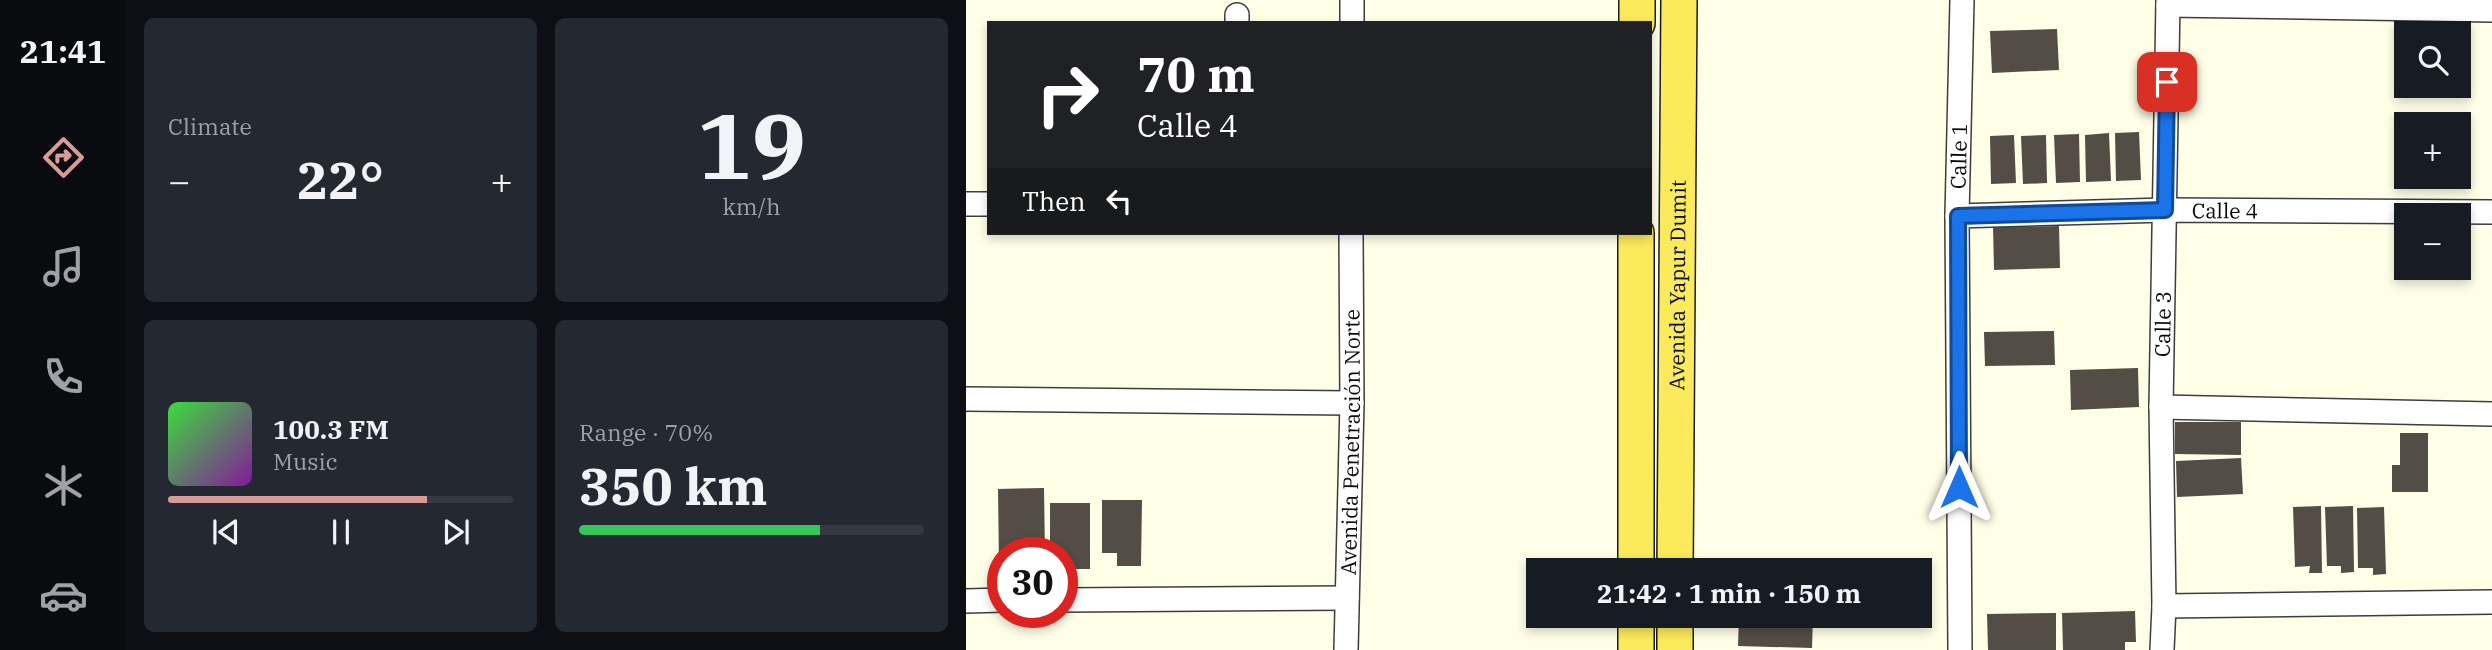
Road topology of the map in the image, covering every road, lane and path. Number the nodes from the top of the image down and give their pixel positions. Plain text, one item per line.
1 (1352, 0) edge
2 (1637, 0) edge
3 (1679, 0) edge
4 (1962, 0) edge
5 (2168, 3) edge
6 (2492, 9) edge
7 (1352, 21) edge
8 (1637, 21) edge
9 (966, 204) edge
10 (987, 204) edge
11 (2165, 210) junction
12 (2492, 212) edge
13 (1958, 216) junction
14 (1351, 235) edge
15 (1636, 235) edge
16 (966, 399) edge
17 (1352, 403) junction
18 (2161, 407) junction
19 (2492, 414) edge
20 (1636, 558) edge
21 (1675, 558) edge
22 (1347, 598) junction
23 (987, 600) edge
24 (1078, 600) edge
25 (966, 601) edge
26 (2492, 603) edge
27 (2164, 606) junction
28 (1636, 628) edge
29 (1675, 628) edge
30 (1346, 650) edge
31 (1636, 650) edge
32 (1675, 650) edge
33 (1960, 650) edge
34 (2162, 650) edge

1 - 7 street
2 - 8 main road
3 - 21 main road, Avenida Yapur Dumit
4 - 13 street, Calle 1
5 - 6 street
5 - 11 street, Calle 3
9 - 10 street
11 - 12 street, Calle 4
11 - 13 street, Calle 4
11 - 18 street, Calle 3
13 - 33 street, Calle 1
14 - 17 street, Avenida Penetración Norte
15 - 20 main road, Avenida Yapur Dumit
16 - 17 street
17 - 22 street, Avenida Penetración Norte
18 - 19 street
18 - 27 street, Calle 3
22 - 24 street
22 - 30 street, Avenida Penetración Norte
23 - 25 street
26 - 27 street
27 - 34 street, Calle 3
28 - 31 main road
29 - 32 main road

